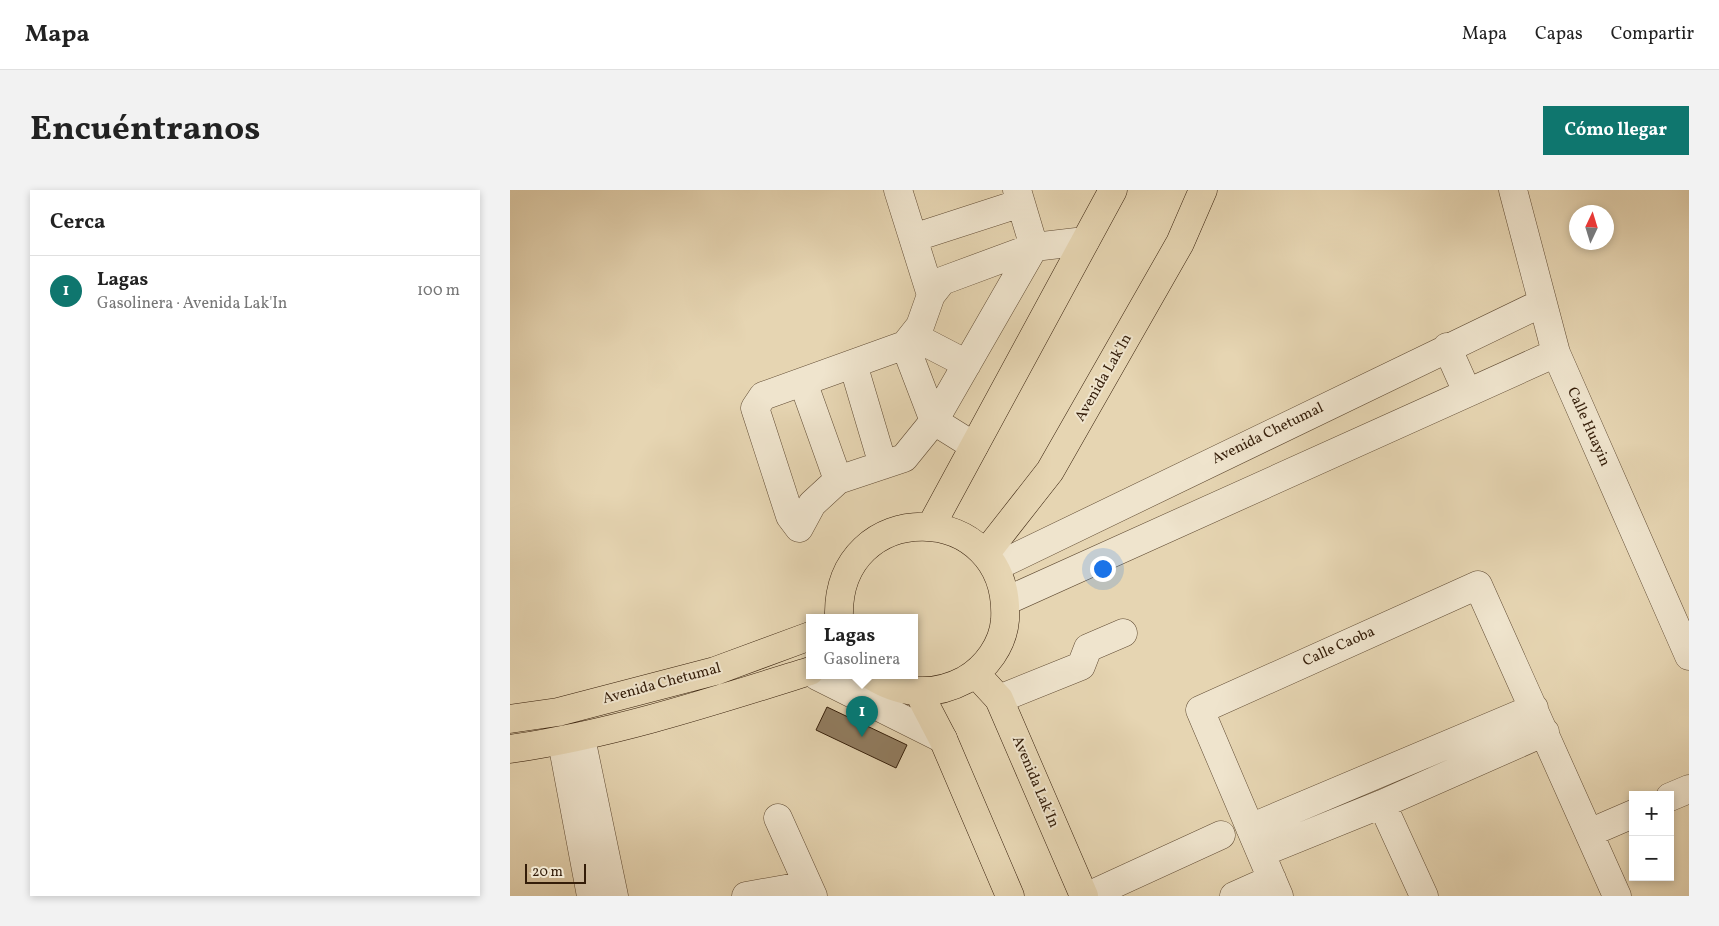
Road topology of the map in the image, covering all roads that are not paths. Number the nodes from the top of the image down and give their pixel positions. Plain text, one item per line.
1 (898, 190) edge
2 (1113, 190) edge
3 (1203, 190) edge
4 (1514, 190) edge
5 (1019, 196) edge
6 (913, 238) junction
7 (1085, 241) junction
8 (1034, 248) junction
9 (931, 295) junction
10 (1542, 303) junction
11 (909, 340) junction
12 (1447, 347) junction
13 (1556, 353) junction
14 (853, 364) junction
15 (967, 364) junction
16 (803, 382) junction
17 (1467, 392) junction
18 (934, 422) junction
19 (974, 446) junction
20 (883, 465) junction
21 (838, 480) junction
22 (931, 526) junction
23 (990, 561) junction
24 (1006, 601) junction
25 (840, 614) edge
26 (1123, 633) dead end
27 (806, 637) edge
28 (1687, 643) edge
29 (806, 673) edge
30 (976, 674) junction
31 (823, 679) edge
32 (878, 679) edge
33 (919, 693) junction
34 (999, 699) junction
35 (510, 719) edge
36 (1540, 720) junction
37 (943, 739) junction
38 (571, 740) junction
39 (510, 750) edge
40 (1689, 789) edge
41 (1674, 795) edge
42 (1382, 804) junction
43 (1629, 816) edge
44 (778, 818) dead end
45 (1250, 828) junction
46 (1589, 833) junction
47 (1222, 835) dead end
48 (1261, 853) junction
49 (1276, 888) edge
50 (810, 890) edge
51 (591, 896) edge
52 (614, 896) edge
53 (746, 896) edge
54 (1010, 896) edge
55 (1086, 896) edge
56 (1234, 896) edge
57 (1424, 896) edge
58 (1617, 896) edge

1 - 6 street
2 - 7 main road
3 - 23 main road, Avenida Lak'In
4 - 10 street, Calle Huayin
5 - 6 street
5 - 8 street
6 - 9 street
7 - 8 street
7 - 19 main road
8 - 9 street
8 - 15 street
9 - 11 street
10 - 12 street, Avenida Chetumal
10 - 13 street, Calle Huayin
11 - 14 street
11 - 15 street
11 - 18 street
12 - 17 street
12 - 23 street, Avenida Chetumal
13 - 17 street
13 - 28 street, Calle Huayin
14 - 16 street
14 - 20 street
15 - 18 street
16 - 21 street
16 - 21 street
17 - 24 street
18 - 19 street
18 - 20 street
19 - 22 main road
20 - 21 street
22 - 23 main road
22 - 25 main road
23 - 24 main road
24 - 30 main road
26 - 34 street
27 - 35 main road, Avenida Chetumal
29 - 38 main road, Avenida Chetumal
30 - 33 main road
30 - 34 main road, Avenida Lak'In
31 - 37 street
32 - 33 main road
33 - 37 main road
34 - 55 main road, Avenida Lak'In
36 - 42 street
36 - 45 street
36 - 45 street, Calle Caoba
36 - 46 street
37 - 54 main road
38 - 39 main road, Avenida Chetumal
38 - 51 street
38 - 52 street
40 - 41 street
42 - 48 street
42 - 57 street
43 - 46 street
44 - 50 street
45 - 48 street
46 - 58 street
47 - 55 street
48 - 49 street
49 - 56 street
50 - 53 street

